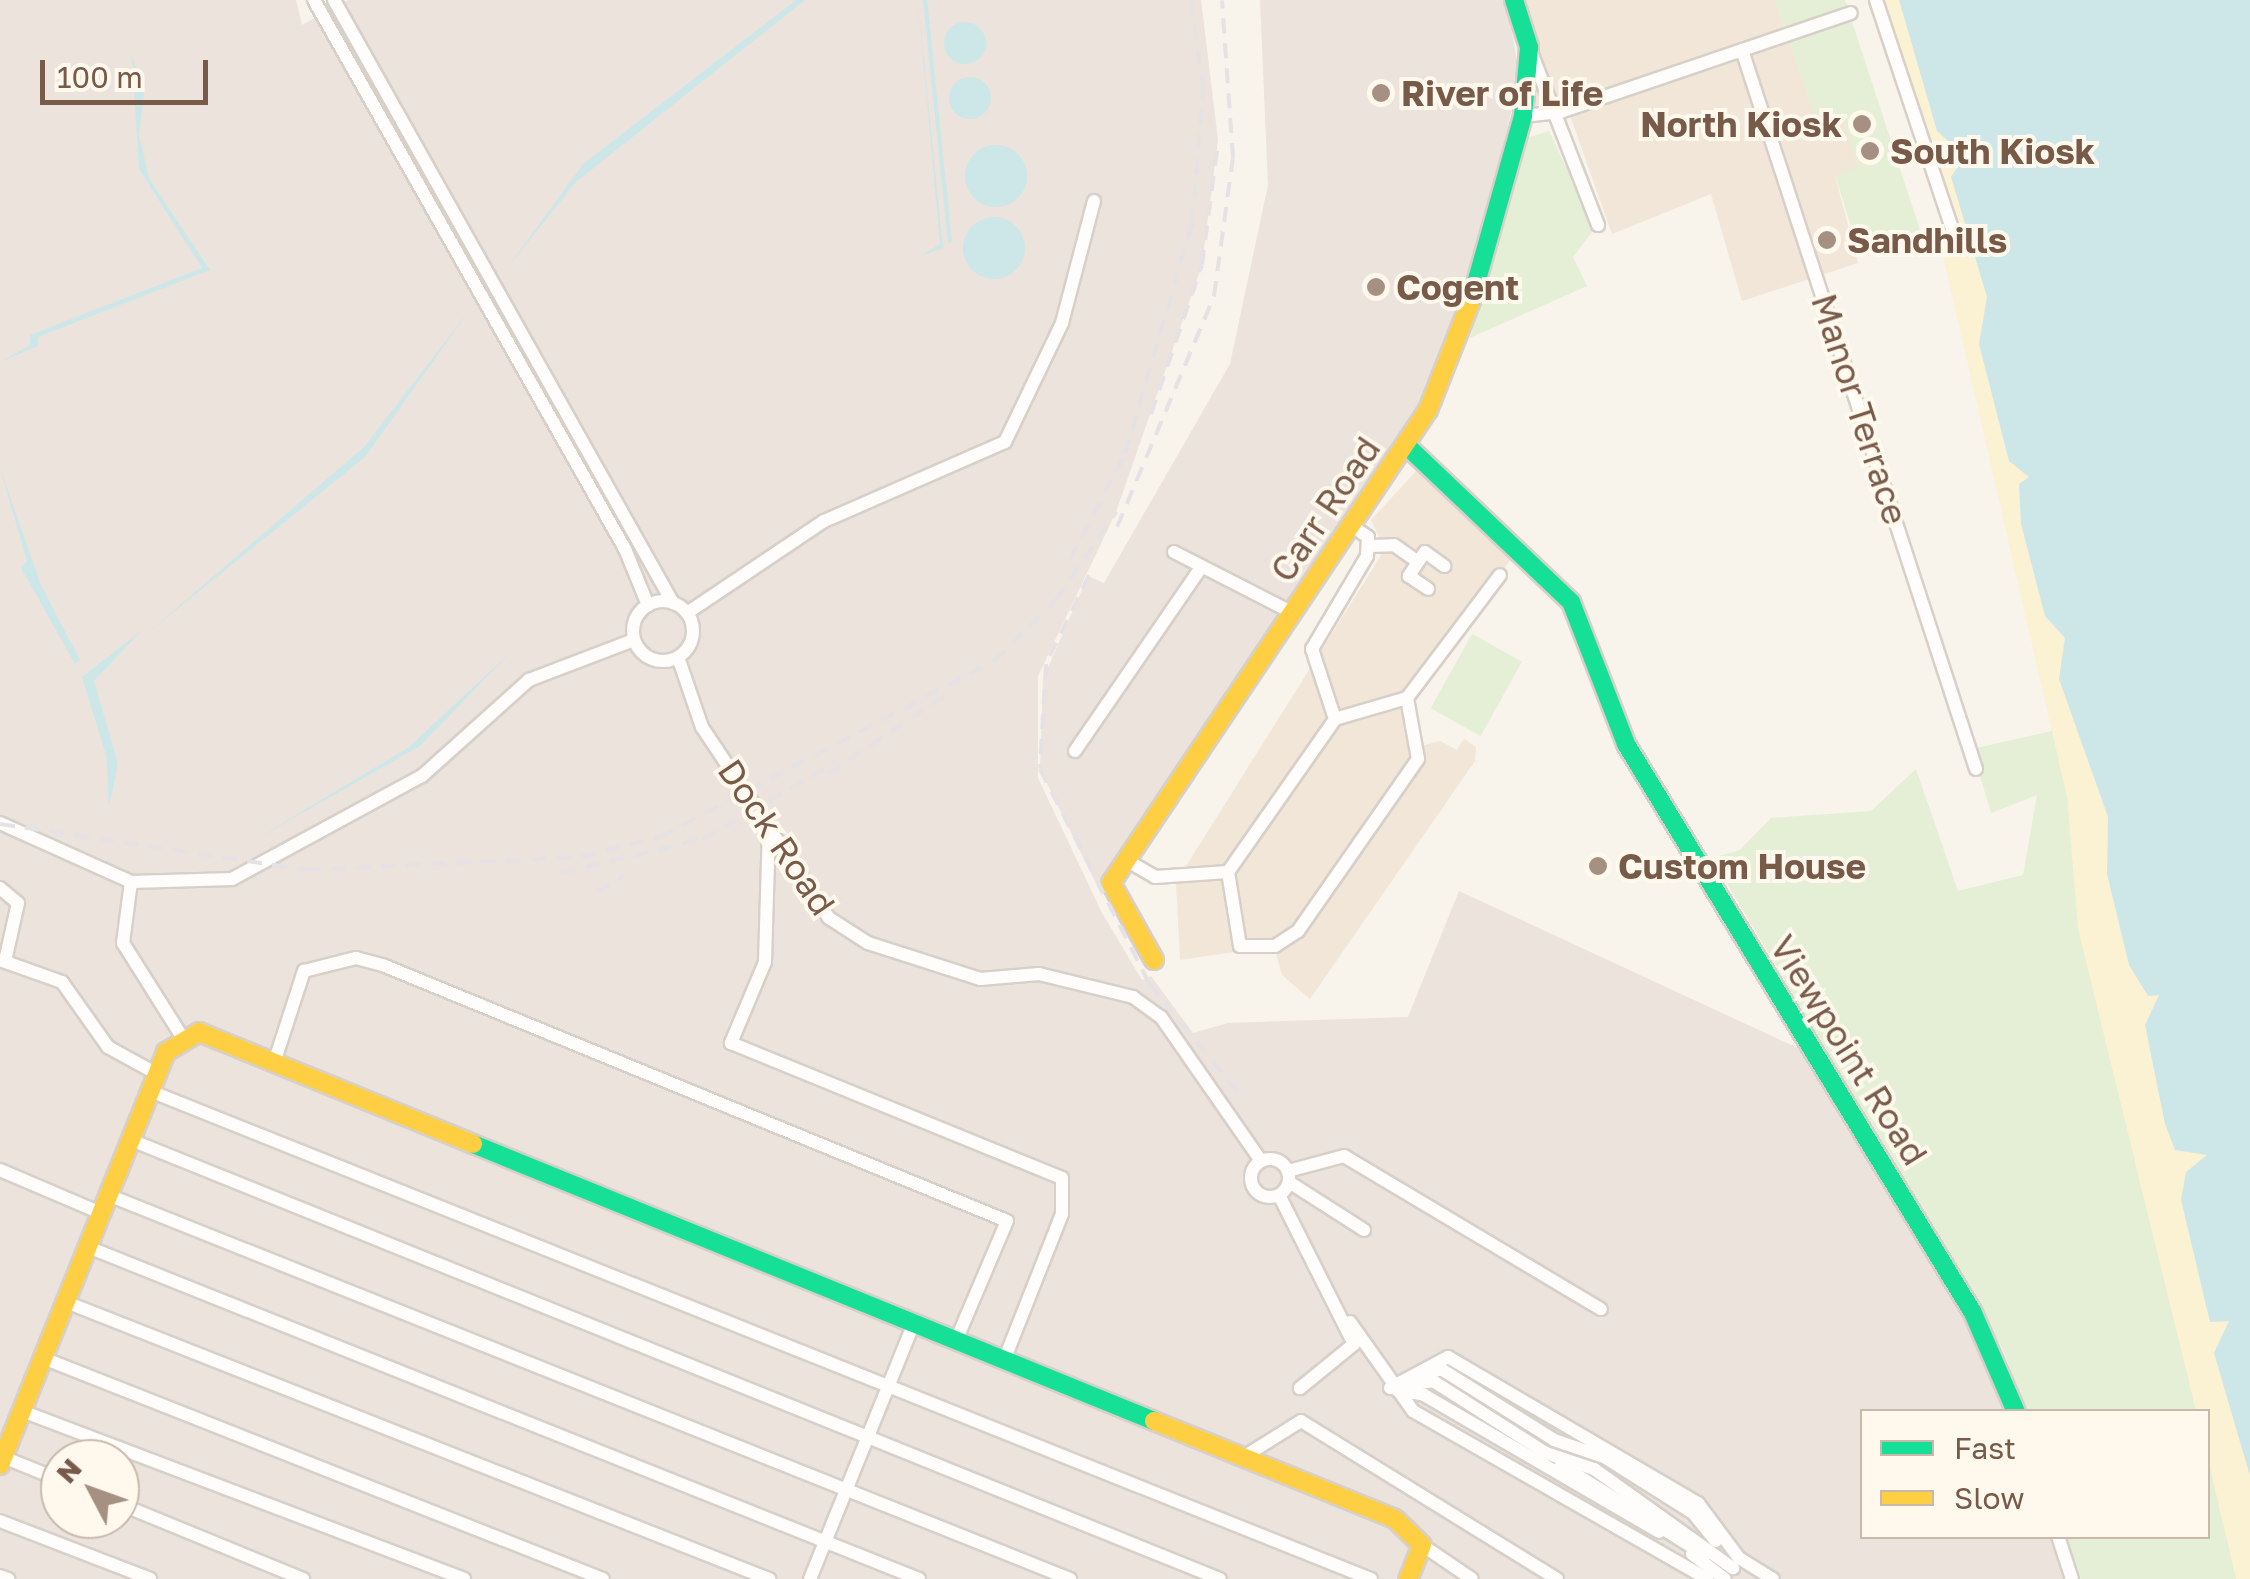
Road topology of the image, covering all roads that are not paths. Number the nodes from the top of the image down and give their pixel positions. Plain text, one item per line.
1 (314, 0) edge
2 (334, 0) edge
3 (1514, 0) edge
4 (1876, 0) edge
5 (1851, 13) dead end
6 (1529, 47) junction
7 (1742, 50) junction
8 (1560, 112) junction
9 (1523, 116) junction
10 (1094, 200) dead end
11 (1598, 225) dead end
12 (1954, 234) dead end
13 (1406, 446) junction
14 (1354, 528) junction
15 (1370, 546) junction
16 (1174, 552) dead end
17 (1418, 562) junction
18 (1202, 566) junction
19 (1444, 566) dead end
20 (1500, 576) dead end
21 (1428, 589) dead end
22 (673, 603) junction
23 (648, 605) junction
24 (687, 613) junction
25 (1293, 613) junction
26 (634, 640) junction
27 (678, 657) junction
28 (1407, 698) junction
29 (1335, 719) junction
30 (1075, 751) dead end
31 (1976, 769) dead end
32 (0, 822) edge
33 (769, 827) junction
34 (1126, 860) junction
35 (1228, 872) junction
36 (131, 882) junction
37 (0, 888) edge
38 (1154, 960) dead end
39 (2, 961) edge
40 (182, 1035) junction
41 (274, 1060) junction
42 (154, 1082) junction
43 (131, 1140) junction
44 (1261, 1161) junction
45 (0, 1170) edge
46 (1288, 1176) junction
47 (108, 1194) junction
48 (1279, 1194) junction
49 (101, 1214) junction
50 (1364, 1230) dead end
51 (88, 1247) junction
52 (66, 1302) junction
53 (1601, 1310) dead end
54 (915, 1320) junction
55 (1350, 1322) junction
56 (957, 1338) junction
57 (43, 1358) junction
58 (1005, 1358) junction
59 (1300, 1388) dead end
60 (1390, 1388) junction
61 (886, 1392) junction
62 (2015, 1409) edge
63 (22, 1411) junction
64 (867, 1438) junction
65 (1245, 1456) junction
66 (2, 1461) edge
67 (40, 1473) edge
68 (846, 1490) junction
69 (140, 1512) edge
70 (0, 1521) edge
71 (2059, 1539) edge
72 (826, 1541) junction
73 (1422, 1545) junction
74 (1731, 1570) edge
75 (0, 1576) edge
76 (8, 1579) edge
77 (150, 1579) edge
78 (303, 1579) edge
79 (464, 1579) edge
80 (603, 1579) edge
81 (769, 1579) edge
82 (810, 1579) edge
83 (920, 1579) edge
84 (1070, 1579) edge
85 (1220, 1579) edge
86 (1371, 1579) edge
87 (1408, 1579) edge
88 (1472, 1579) edge
89 (1557, 1579) edge
90 (1708, 1579) edge
91 (1773, 1579) edge
92 (2072, 1579) edge

1 - 23 street
2 - 22 street
3 - 6 street
4 - 12 street
5 - 7 street
6 - 8 street
6 - 9 street, Carr Road
7 - 8 street
7 - 31 street, Manor Terrace
8 - 9 street
8 - 11 street
9 - 13 street, Carr Road
10 - 24 street
13 - 14 street, Carr Road
13 - 62 street, Viewpoint Road
14 - 15 street
14 - 25 street, Carr Road
15 - 17 street
15 - 29 street
16 - 18 street
17 - 19 street
17 - 21 street
18 - 25 street
18 - 30 street
20 - 28 street
22 - 23 street
22 - 24 street
23 - 26 street
24 - 27 street
25 - 34 street, Carr Road
26 - 27 street
26 - 36 street
27 - 33 street, Dock Road
28 - 29 street
28 - 35 street
29 - 35 street
32 - 36 street
33 - 44 street, Dock Road
33 - 58 street
34 - 35 street
34 - 38 street, Carr Road
36 - 40 street
37 - 39 street
39 - 42 street
40 - 41 street
40 - 42 street
41 - 54 street
41 - 56 street
42 - 43 street
42 - 61 street
43 - 47 street
43 - 64 street
44 - 46 street
44 - 48 street, Dock Road
45 - 49 street
46 - 48 street
46 - 50 street
46 - 53 street
47 - 49 street
47 - 68 street
48 - 55 street
49 - 51 street
51 - 52 street
51 - 72 street
52 - 57 street
52 - 81 street
54 - 56 street
54 - 61 street
55 - 59 street
55 - 60 street
56 - 58 street
57 - 63 street
57 - 80 street
58 - 65 street
60 - 74 street
60 - 74 street
60 - 74 street
60 - 90 street
61 - 64 street
61 - 86 street
63 - 66 street
63 - 79 street
64 - 68 street
64 - 85 street
65 - 73 street
65 - 89 street
66 - 67 street
68 - 72 street
68 - 84 street
69 - 78 street
70 - 77 street
71 - 92 street
72 - 82 street
72 - 83 street
73 - 87 street
73 - 88 street
74 - 91 street
75 - 76 street

